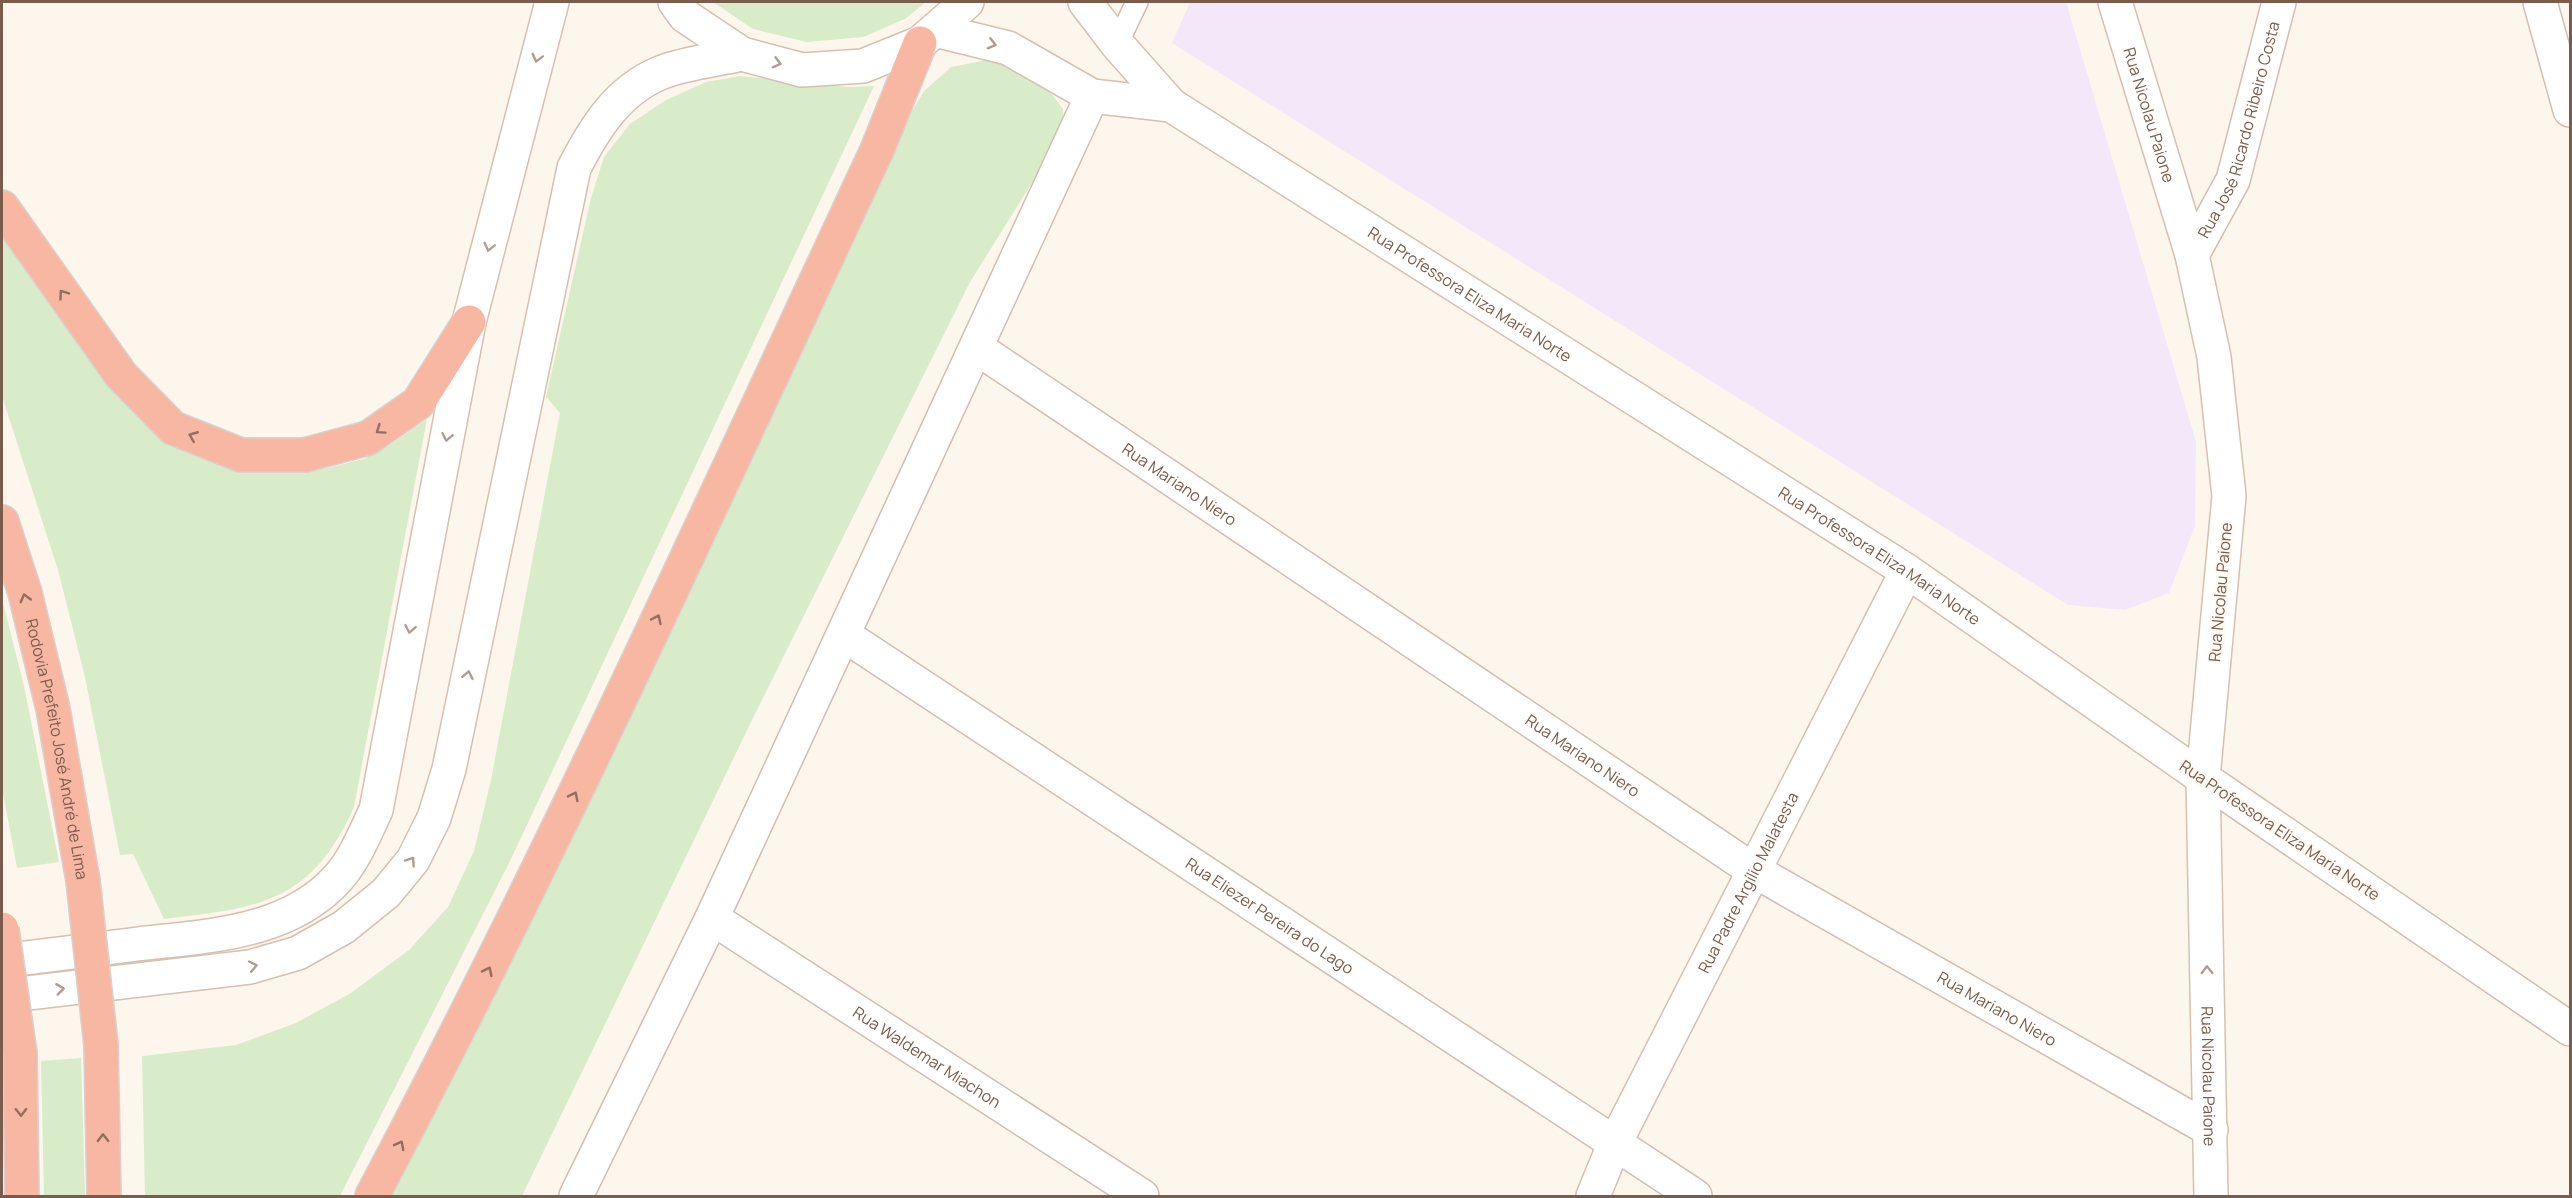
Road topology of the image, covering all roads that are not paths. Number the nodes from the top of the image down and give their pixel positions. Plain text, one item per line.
1 (552, 2) edge
2 (675, 2) edge
3 (967, 2) edge
4 (1085, 2) edge
5 (1137, 2) edge
6 (2115, 2) edge
7 (2279, 2) edge
8 (2540, 2) edge
9 (928, 36) junction
10 (1117, 44) junction
11 (742, 54) junction
12 (1092, 96) junction
13 (1171, 105) junction
14 (2571, 110) edge
15 (2, 207) edge
16 (2192, 255) junction
17 (469, 322) junction
18 (977, 348) junction
19 (2, 522) edge
20 (1907, 571) junction
21 (844, 636) junction
22 (2203, 778) junction
23 (1753, 870) junction
24 (712, 918) junction
25 (2, 929) edge
26 (2, 961) edge
27 (2, 996) edge
28 (2571, 1029) edge
29 (2211, 1130) junction
30 (1614, 1144) junction
31 (22, 1197) edge
32 (104, 1197) edge
33 (372, 1197) edge
34 (576, 1197) edge
35 (1142, 1197) edge
36 (1593, 1197) edge
37 (1695, 1197) edge
38 (2211, 1197) edge

1 -> 17 street
2 - 11 street
3 - 9 street
4 - 10 street
5 - 10 lane
6 - 16 street, Rua Nicolau Paione
7 - 16 street, Rua José Ricardo Ribeiro Costa
8 - 14 street
11 -> 9 street
9 -> 12 street
33 -> 9 highway
10 - 13 street
27 -> 11 street
12 - 13 street
12 - 18 street
13 - 20 street, Rua Professora Eliza Maria Norte
17 -> 15 highway
16 - 22 street, Rua Nicolau Paione
17 -> 26 street
18 - 21 street
18 - 23 street, Rua Mariano Niero
32 -> 19 highway, Rodovia Prefeito José André de Lima, bridge
20 - 22 street, Rua Professora Eliza Maria Norte
20 - 23 street, Rua Padre Argílio Malatesta
21 - 24 street
21 - 30 street, Rua Eliezer Pereira do Lago
22 - 28 street, Rua Professora Eliza Maria Norte
29 -> 22 street, Rua Nicolau Paione
23 - 29 street, Rua Mariano Niero
23 - 30 street, Rua Padre Argílio Malatesta
24 - 34 street
24 - 35 street, Rua Waldemar Miachon
25 -> 31 highway, bridge
29 - 38 street, Rua Nicolau Paione
30 - 36 street, Rua Padre Argílio Malatesta
30 - 37 street, Rua Eliezer Pereira do Lago

